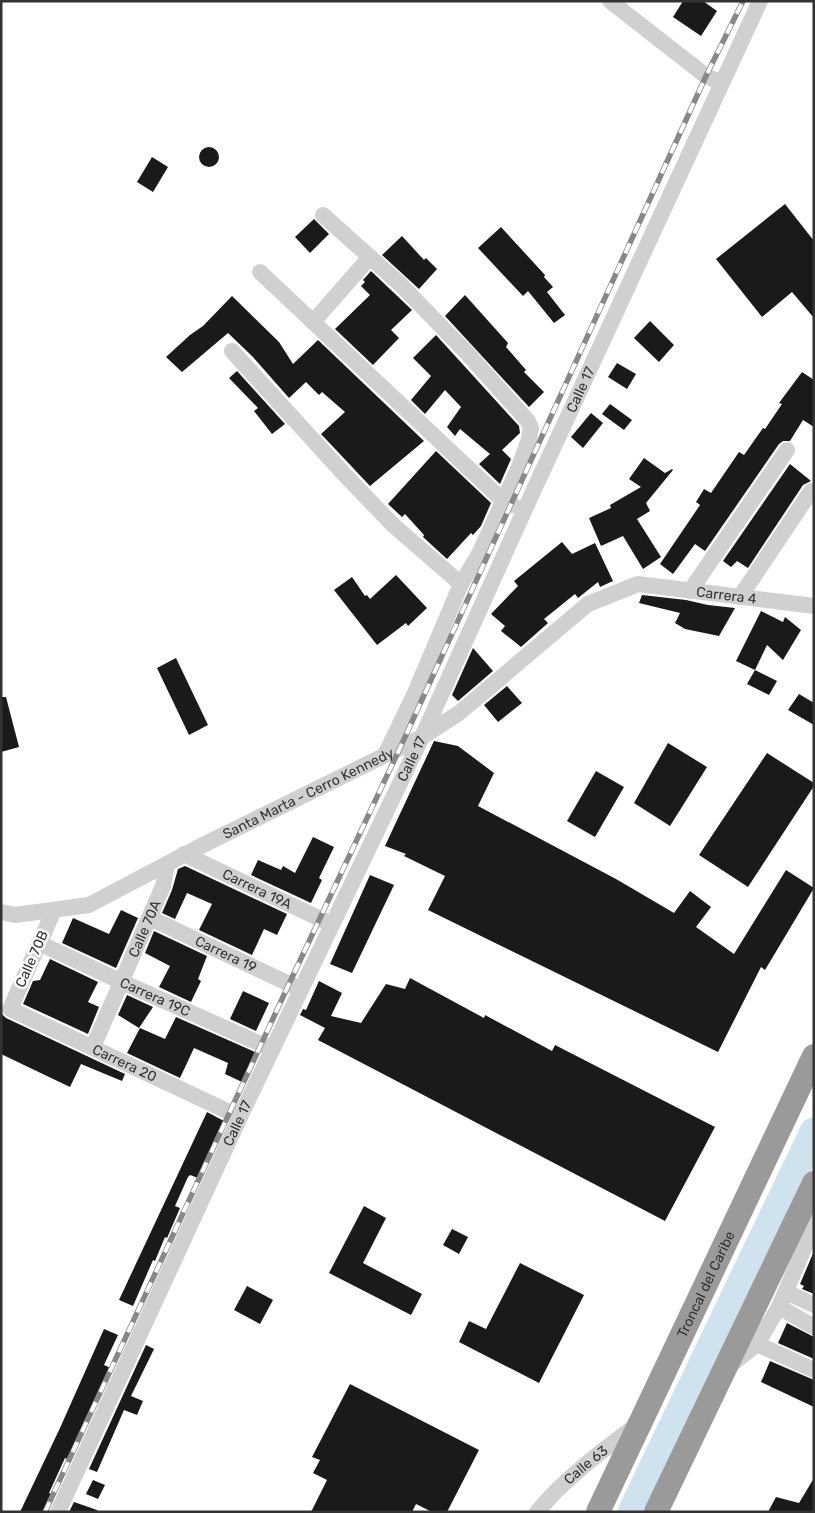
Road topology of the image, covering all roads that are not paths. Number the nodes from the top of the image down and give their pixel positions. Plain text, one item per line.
1 (610, 1) edge
2 (760, 1) edge
3 (721, 83) junction
4 (323, 215) dead end
5 (370, 258) junction
6 (260, 272) dead end
7 (313, 322) junction
8 (232, 350) dead end
9 (786, 450) dead end
10 (811, 491) dead end
11 (504, 500) junction
12 (525, 509) junction
13 (461, 584) junction
14 (638, 584) joint
15 (690, 591) junction
16 (740, 597) junction
17 (814, 606) edge
18 (422, 737) junction
19 (385, 755) junction
20 (184, 854) junction
21 (166, 864) junction
22 (54, 910) junction
23 (1, 912) edge
24 (150, 918) junction
25 (331, 924) junction
26 (40, 942) junction
27 (122, 982) junction
28 (300, 989) junction
29 (10, 1009) joint
30 (92, 1047) junction
31 (272, 1049) junction
32 (814, 1056) edge
33 (240, 1117) junction
34 (813, 1200) edge
35 (786, 1292) junction
36 (814, 1305) edge
37 (779, 1307) junction
38 (814, 1327) edge
39 (757, 1344) junction
40 (814, 1370) edge
41 (724, 1371) junction
42 (640, 1423) junction
43 (58, 1512) edge
44 (537, 1512) edge
45 (598, 1512) edge
46 (656, 1512) edge

1 - 3 street
2 - 3 street, Calle 17
3 - 12 street, Calle 17
4 - 5 street
5 - 7 street
5 - 11 street
6 - 7 street
7 - 11 street
8 - 13 street
9 - 15 street
10 - 16 street
11 - 12 street
11 - 13 street
12 - 18 street, Calle 17
13 - 19 street
14 - 15 street, Carrera 4
14 - 18 street, Santa Marta - Cerro Kennedy
15 - 16 street, Carrera 4
16 - 17 street, Carrera 4
18 - 19 street, Santa Marta - Cerro Kennedy
18 - 25 street, Calle 17
19 - 20 street, Santa Marta - Cerro Kennedy
20 - 21 street, Santa Marta - Cerro Kennedy
20 - 25 street, Carrera 19A
21 - 22 street, Santa Marta - Cerro Kennedy
21 - 24 street, Calle 70A
22 - 23 street, Santa Marta - Cerro Kennedy
22 - 26 street, Calle 70B
24 - 27 street, Calle 70A
24 - 28 street, Carrera 19
25 - 28 street, Calle 17
26 - 27 street, Carrera 19C
26 - 29 street, Calle 70B
27 - 30 street, Calle 70A
27 - 31 street, Carrera 19C
28 - 31 street, Calle 17
29 - 30 street, Carrera 20
30 - 33 street, Carrera 20
31 - 33 street, Calle 17
32 - 42 highway, Troncal del Caribe
33 - 43 street, Calle 17
34 - 35 street
34 - 41 highway
35 - 36 street
35 - 37 street
37 - 38 street
37 - 39 street
39 - 40 street
39 - 41 street
41 - 46 highway
42 - 44 street, Calle 63
42 - 45 highway, Troncal del Caribe

